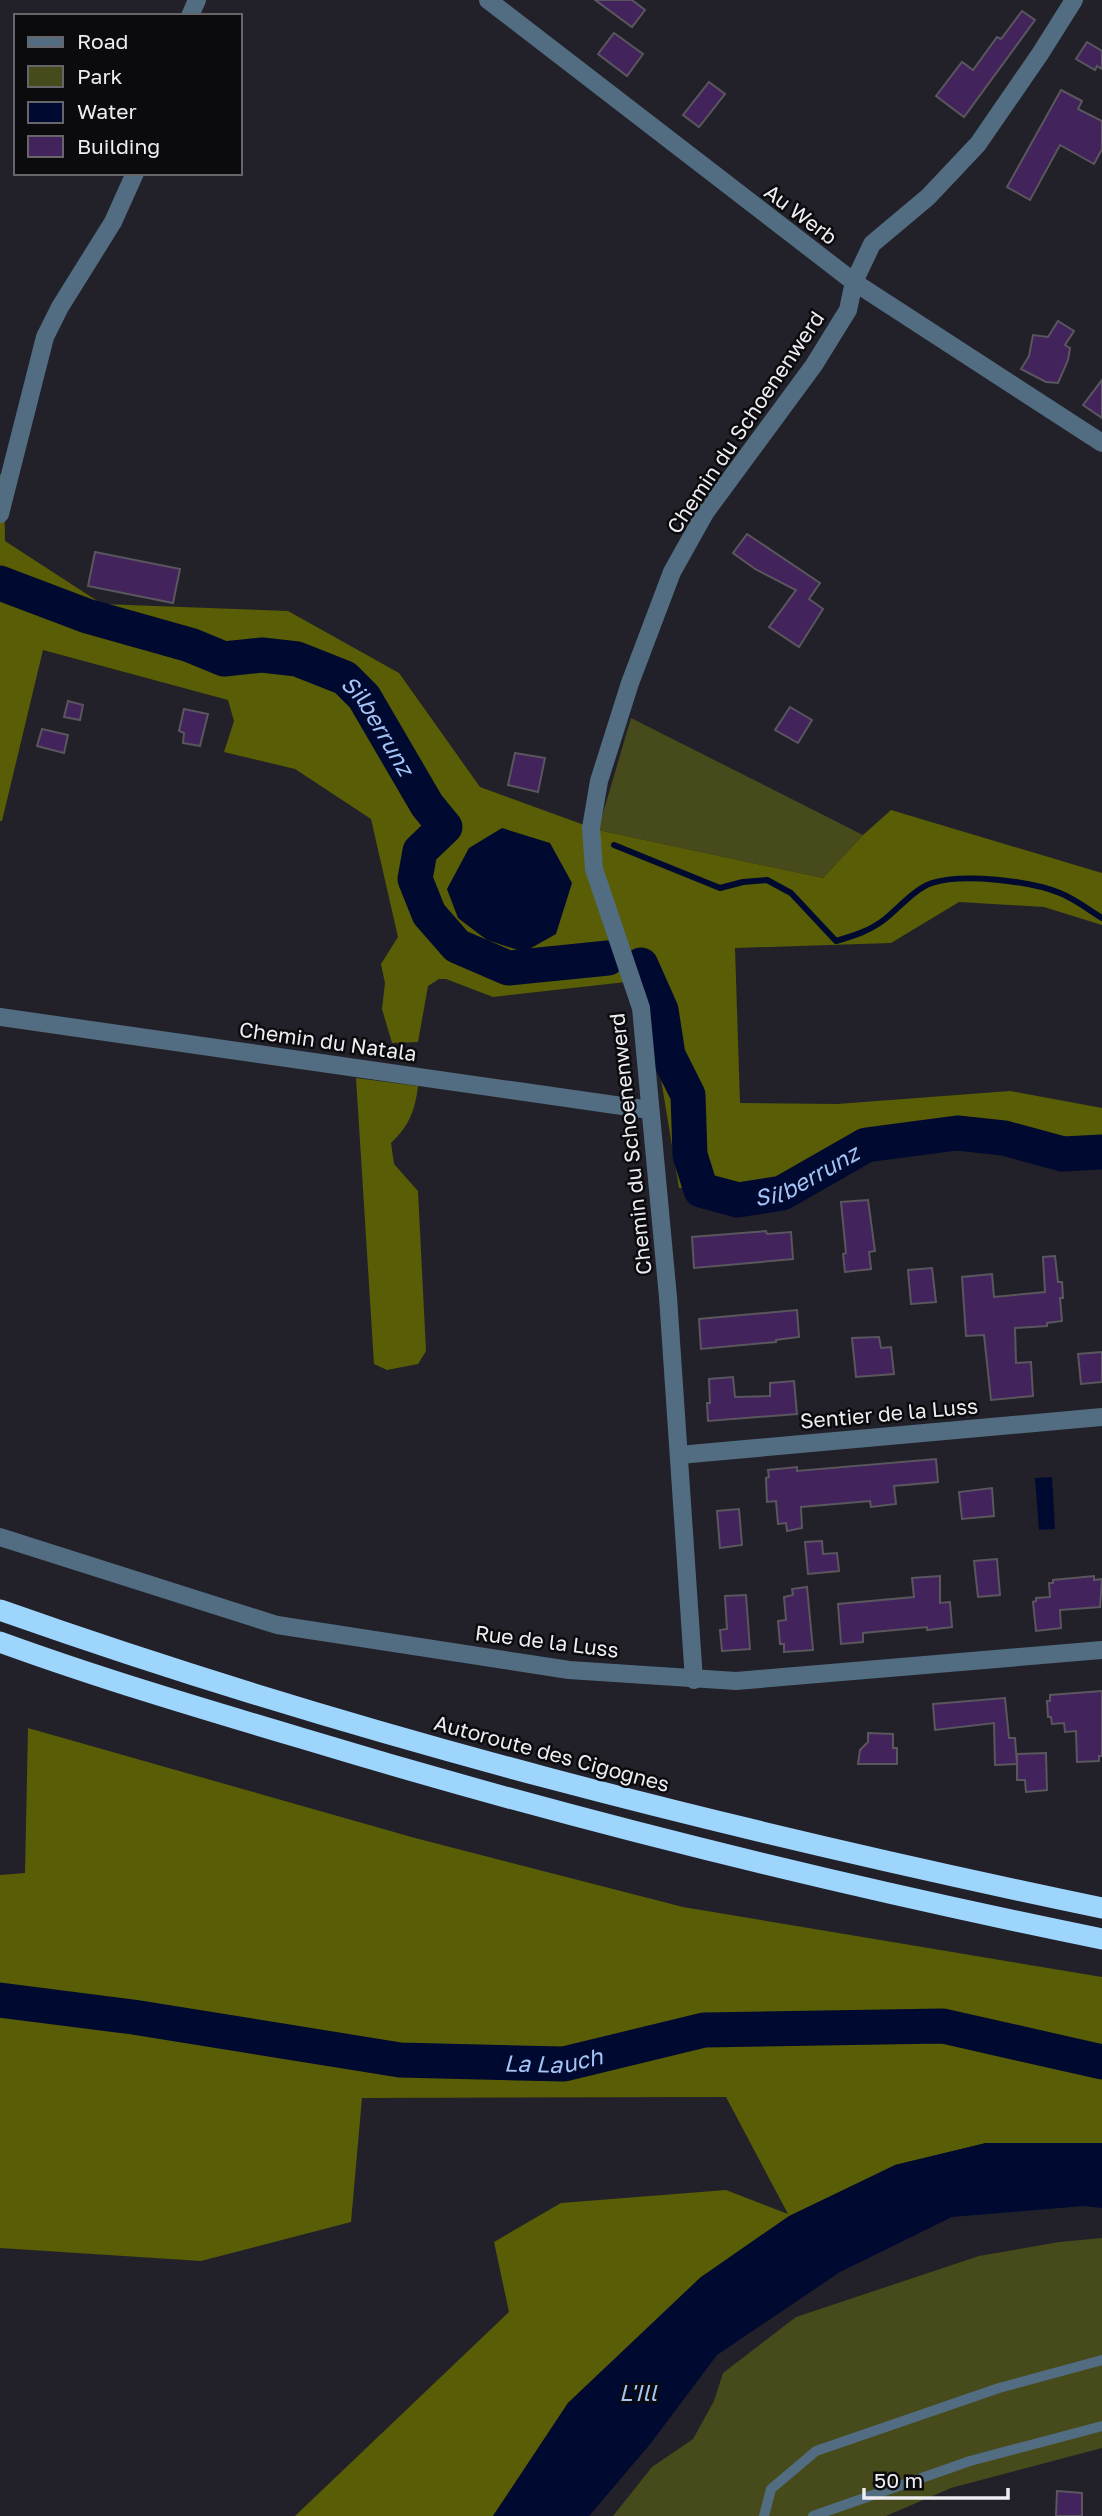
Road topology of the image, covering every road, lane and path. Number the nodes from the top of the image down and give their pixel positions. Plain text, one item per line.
1 (488, 0) edge
2 (1074, 0) edge
3 (134, 175) edge
4 (854, 282) junction
5 (1102, 443) edge
6 (0, 514) edge
7 (0, 1017) edge
8 (650, 1110) junction
9 (1102, 1418) edge
10 (679, 1455) junction
11 (0, 1537) edge
12 (0, 1610) edge
13 (0, 1642) edge
14 (1102, 1650) edge
15 (694, 1680) junction
16 (1102, 1908) edge
17 (1102, 1939) edge
18 (1102, 2360) edge
19 (1102, 2426) edge
20 (764, 2516) edge
21 (813, 2516) edge

1 - 4 street, Au Werb
2 - 4 street, Chemin du Schoenenwerd
3 - 6 street
4 - 5 street, Au Werb
4 - 8 street, Chemin du Schoenenwerd
7 - 8 street, Chemin du Natala
8 - 10 street, Chemin du Schoenenwerd
9 - 10 street, Sentier de la Luss
10 - 15 street, Chemin du Schoenenwerd
11 - 15 street, Rue de la Luss
12 - 16 highway, Autoroute des Cigognes
13 - 17 highway
14 - 15 street, Rue de la Luss
18 - 20 lane
19 - 21 lane

